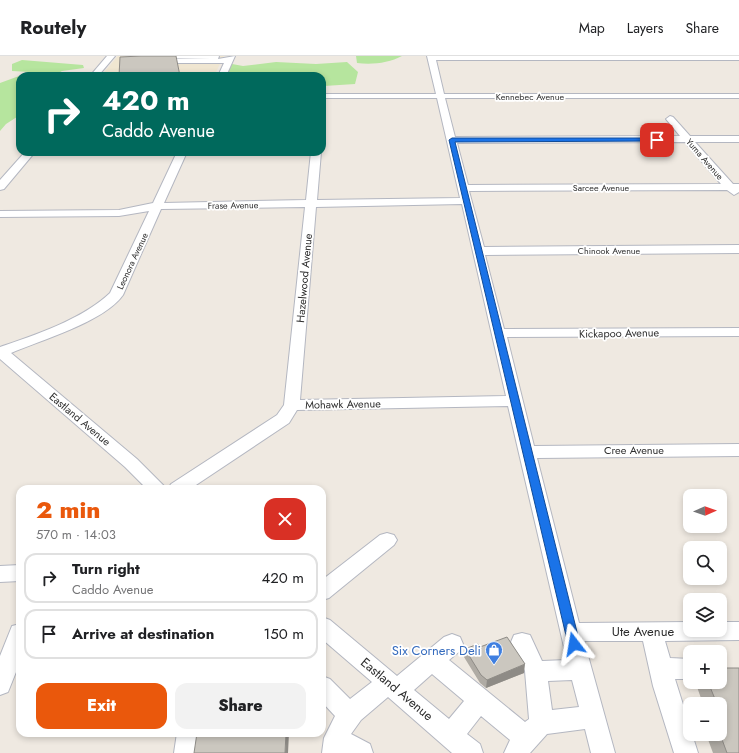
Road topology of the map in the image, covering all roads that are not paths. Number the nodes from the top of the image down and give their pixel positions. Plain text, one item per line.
1 (111, 56) edge
2 (170, 56) edge
3 (431, 57) edge
4 (230, 58) edge
5 (739, 58) edge
6 (148, 59) edge
7 (214, 61) junction
8 (97, 72) edge
9 (224, 72) edge
10 (440, 95) junction
11 (326, 96) edge
12 (739, 96) edge
13 (670, 119) dead end
14 (688, 139) junction
15 (739, 139) edge
16 (452, 140) junction
17 (27, 156) edge
18 (180, 156) edge
19 (316, 156) edge
20 (0, 187) edge
21 (734, 187) edge
22 (465, 195) junction
23 (739, 198) edge
24 (310, 204) junction
25 (157, 206) junction
26 (0, 214) edge
27 (739, 249) edge
28 (479, 251) junction
29 (739, 332) edge
30 (498, 333) junction
31 (0, 352) edge
32 (514, 401) junction
33 (292, 405) junction
34 (739, 450) edge
35 (528, 452) junction
36 (154, 485) edge
37 (183, 485) edge
38 (387, 540) dead end
39 (16, 573) edge
40 (0, 574) edge
41 (326, 589) edge
42 (326, 629) edge
43 (652, 631) junction
44 (739, 631) edge
45 (571, 632) junction
46 (522, 642) dead end
47 (16, 643) edge
48 (452, 644) dead end
49 (432, 660) junction
50 (661, 668) junction
51 (683, 669) edge
52 (580, 670) junction
53 (536, 671) junction
54 (0, 685) edge
55 (393, 686) junction
56 (326, 690) edge
57 (480, 700) junction
58 (350, 714) junction
59 (593, 717) junction
60 (450, 735) junction
61 (188, 737) edge
62 (527, 738) edge
63 (335, 745) edge
64 (186, 753) edge
65 (361, 753) edge
66 (472, 753) edge
67 (603, 753) edge
68 (686, 753) edge

1 - 8 street
2 - 6 street
2 - 7 street
3 - 5 street
3 - 10 street
4 - 7 street
4 - 9 street
6 - 7 street
10 - 11 street, Kennebec Avenue
10 - 12 street, Kennebec Avenue
10 - 16 street
13 - 14 street, Yuma Avenue
14 - 15 street
14 - 16 street
14 - 21 street, Yuma Avenue
16 - 22 street
17 - 20 street
18 - 25 street, Leonora Avenue
19 - 24 street, Hazelwood Avenue
21 - 22 street, Sarcee Avenue
21 - 23 street, Yuma Avenue
22 - 24 street, Frase Avenue
22 - 28 street
24 - 25 street, Frase Avenue
24 - 33 street, Hazelwood Avenue
25 - 26 street, Frase Avenue
25 - 31 street, Leonora Avenue
27 - 28 street, Chinook Avenue
28 - 30 street
29 - 30 street, Kickapoo Avenue
30 - 32 street
31 - 36 street, Eastland Avenue
32 - 33 street, Mohawk Avenue
32 - 35 street
33 - 37 street, Mohawk Avenue
34 - 35 street, Cree Avenue
35 - 45 street
38 - 41 street
39 - 40 street
42 - 55 street, Eastland Avenue
43 - 44 street, Ute Avenue
43 - 45 street, Ute Avenue
43 - 50 street
45 - 52 street
46 - 53 street
47 - 54 street
48 - 49 street
49 - 55 street
49 - 57 street
50 - 51 street
50 - 68 street
52 - 53 street
52 - 59 street
53 - 62 street
55 - 58 street
55 - 60 street, Eastland Avenue
56 - 58 street
57 - 60 street
57 - 62 street
58 - 63 street
59 - 62 street
59 - 67 street
60 - 66 street, Eastland Avenue
61 - 64 street
63 - 65 street

